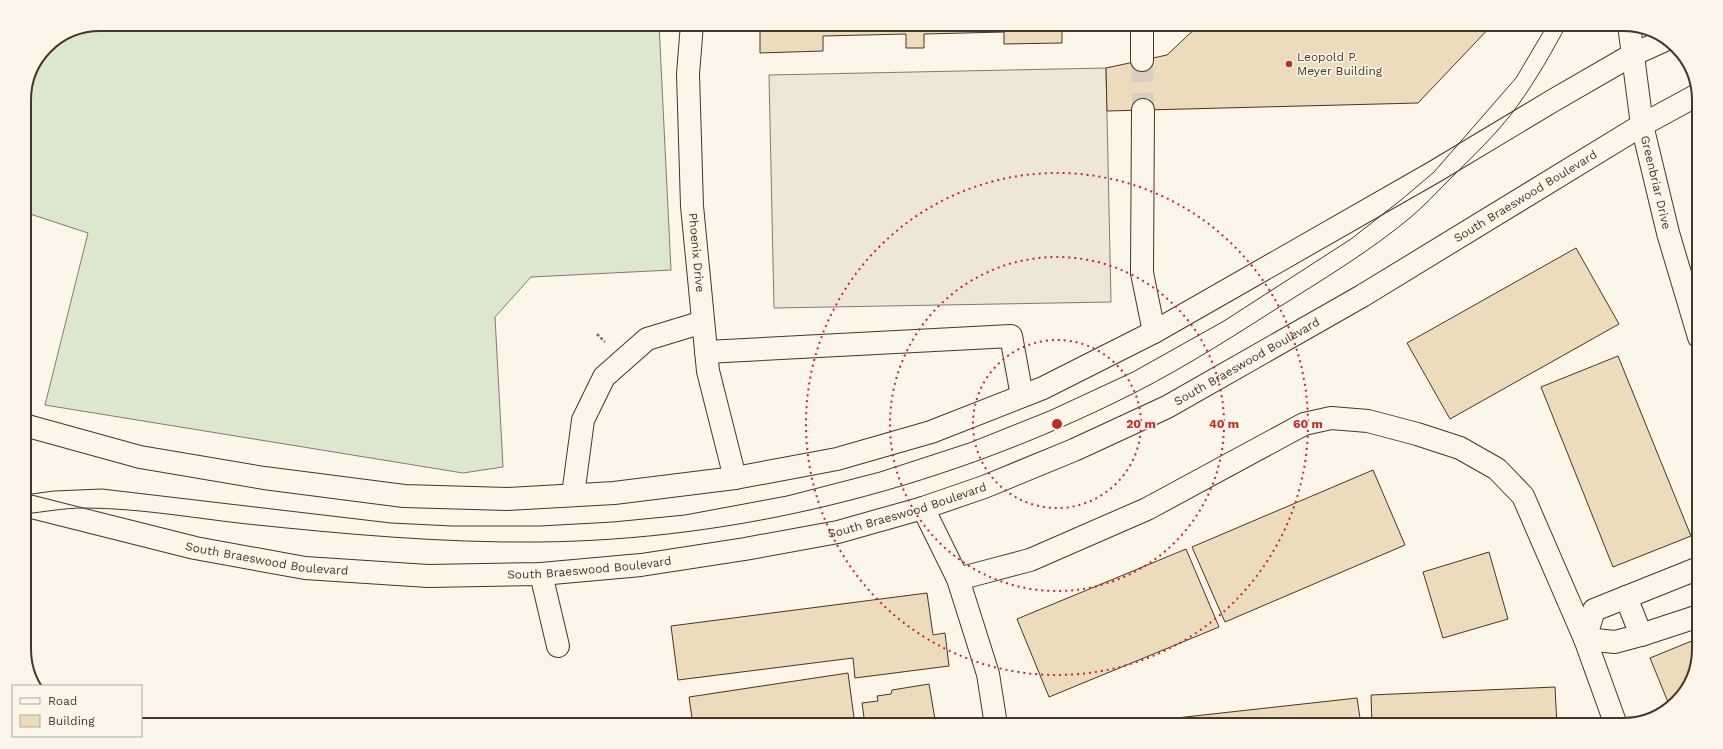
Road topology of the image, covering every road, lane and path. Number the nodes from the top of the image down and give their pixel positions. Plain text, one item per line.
1 (691, 31) edge
2 (1142, 31) edge
3 (1630, 31) edge
4 (1661, 42) edge
5 (1632, 55) junction
6 (1142, 60) tunnel mouth
7 (1692, 97) edge
8 (1142, 110) tunnel mouth
9 (1642, 125) junction
10 (1692, 313) edge
11 (703, 322) junction
12 (1154, 332) junction
13 (706, 352) junction
14 (1022, 396) junction
15 (31, 427) edge
16 (735, 478) junction
17 (573, 495) junction
18 (31, 507) edge
19 (923, 508) junction
20 (1692, 571) edge
21 (541, 574) junction
22 (958, 579) junction
23 (1626, 597) junction
24 (1692, 618) edge
25 (1642, 635) junction
26 (1585, 639) junction
27 (558, 646) dead end
28 (995, 718) edge
29 (1613, 718) edge

1 - 11 main road, Phoenix Drive
2 - 6 main road
3 - 5 main road, Greenbriar Drive
4 - 5 main road
5 - 9 main road, Greenbriar Drive
5 - 12 main road
7 - 9 main road, South Braeswood Boulevard
8 - 12 main road
9 - 10 main road, Greenbriar Drive
9 - 19 main road, South Braeswood Boulevard
11 - 13 main road, Phoenix Drive
11 - 17 main road
12 - 14 main road
13 - 14 main road
13 - 16 main road, Phoenix Drive
14 - 16 main road
15 - 17 main road
16 - 17 main road
18 - 21 main road, South Braeswood Boulevard
19 - 21 main road, South Braeswood Boulevard
19 - 22 main road
20 - 23 main road
21 - 27 main road
22 - 26 main road
22 - 28 main road
23 - 25 main road
23 - 26 main road
24 - 25 main road
25 - 26 main road
26 - 29 main road

